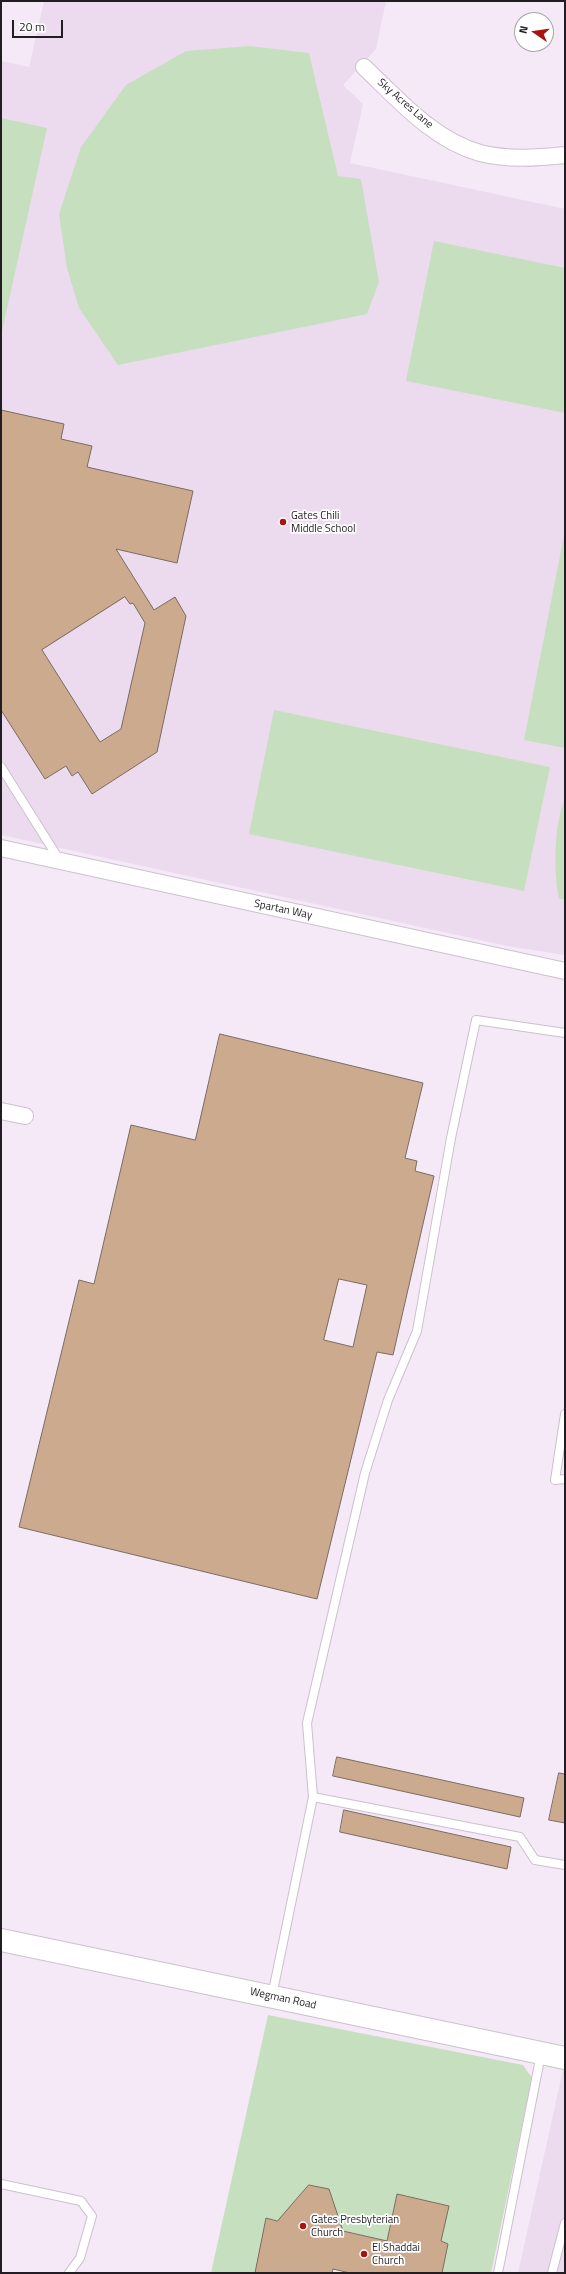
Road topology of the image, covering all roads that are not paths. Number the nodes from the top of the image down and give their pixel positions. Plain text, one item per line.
1 (364, 67) dead end
2 (565, 155) edge
3 (2, 769) edge
4 (1, 848) edge
5 (60, 861) junction
6 (565, 971) edge
7 (565, 1033) edge
8 (1, 1111) edge
9 (25, 1116) dead end
10 (565, 1414) edge
11 (565, 1479) edge
12 (313, 1797) junction
13 (565, 1865) edge
14 (1, 1940) edge
15 (272, 1997) junction
16 (541, 2053) junction
17 (565, 2058) edge
18 (1, 2184) edge
19 (565, 2223) edge
20 (69, 2273) edge
21 (498, 2273) edge
22 (552, 2273) edge

1 - 2 street, Sky Acres Lane
3 - 5 lane
4 - 5 street, Spartan Way
5 - 6 street, Spartan Way
7 - 12 lane
8 - 9 street
10 - 11 lane
12 - 13 lane
12 - 15 lane
14 - 15 street, Wegman Road
15 - 16 street, Wegman Road
16 - 17 street, Wegman Road
16 - 21 lane
18 - 20 lane
19 - 22 lane

